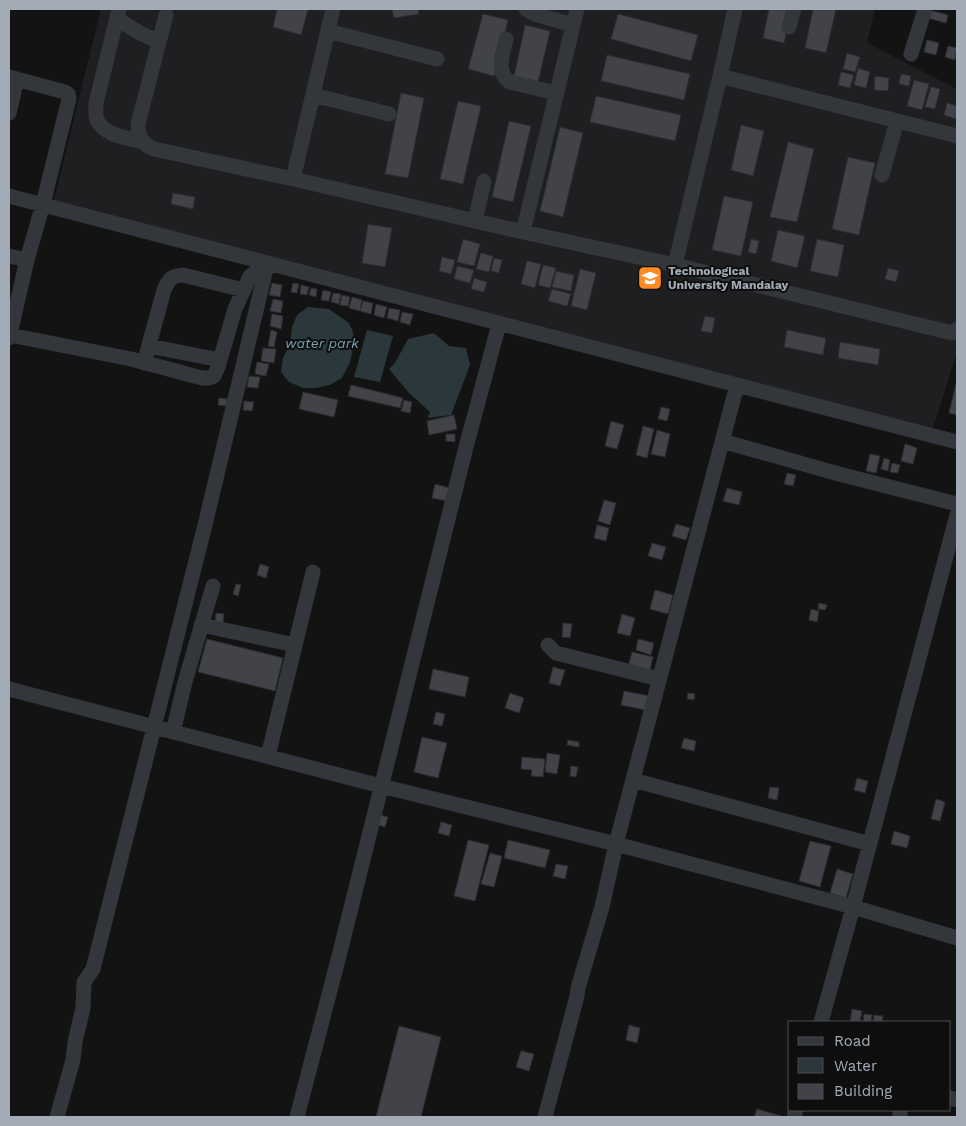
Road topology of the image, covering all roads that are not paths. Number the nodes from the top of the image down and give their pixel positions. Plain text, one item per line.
1 (333, 9) edge
2 (526, 9) edge
3 (576, 9) edge
4 (794, 9) edge
5 (925, 9) edge
6 (731, 10) edge
7 (118, 13) edge
8 (166, 15) dead end
9 (572, 25) junction
10 (790, 27) dead end
11 (328, 31) junction
12 (506, 39) dead end
13 (158, 40) junction
14 (912, 54) dead end
15 (437, 59) dead end
16 (720, 76) junction
17 (13, 78) edge
18 (556, 93) junction
19 (313, 94) junction
20 (9, 113) edge
21 (389, 114) dead end
22 (897, 121) junction
23 (957, 136) edge
24 (143, 142) junction
25 (882, 174) dead end
26 (293, 179) junction
27 (482, 180) dead end
28 (9, 196) edge
29 (43, 204) junction
30 (475, 221) junction
31 (522, 232) junction
32 (9, 256) edge
33 (27, 260) junction
34 (675, 266) junction
35 (267, 268) junction
36 (244, 290) junction
37 (498, 324) junction
38 (231, 326) junction
39 (957, 330) edge
40 (252, 331) junction
41 (9, 337) edge
42 (149, 346) junction
43 (220, 360) junction
44 (144, 364) junction
45 (737, 385) junction
46 (722, 441) junction
47 (957, 442) edge
48 (957, 504) edge
49 (957, 515) edge
50 (313, 572) dead end
51 (212, 586) dead end
52 (201, 625) junction
53 (295, 645) junction
54 (548, 645) dead end
55 (659, 679) junction
56 (9, 689) edge
57 (154, 727) junction
58 (173, 732) junction
59 (268, 756) junction
60 (633, 780) junction
61 (381, 786) junction
62 (616, 844) junction
63 (870, 844) junction
64 (853, 906) junction
65 (957, 938) edge
66 (821, 1021) edge
67 (57, 1117) edge
68 (297, 1117) edge
69 (545, 1117) edge

1 - 11 street
2 - 9 street
3 - 9 street
4 - 10 street
5 - 14 street
6 - 16 street
7 - 13 street
7 - 24 street
8 - 13 street
9 - 18 street
11 - 15 street
11 - 19 street
12 - 18 street
13 - 24 street
16 - 22 street
16 - 34 street
17 - 20 street
17 - 29 street
18 - 31 street
19 - 21 street
19 - 26 street
22 - 23 street
22 - 25 street
24 - 26 street
26 - 30 street
27 - 30 street
28 - 29 street
29 - 33 street
29 - 35 street
30 - 31 street
31 - 34 street
32 - 33 street
33 - 41 street
34 - 39 street
35 - 36 street
35 - 37 street
35 - 40 street
36 - 38 street
36 - 42 street
37 - 45 street
37 - 61 street
38 - 40 street
38 - 43 street
40 - 57 street
41 - 44 street
42 - 43 street
42 - 44 street
43 - 44 street
45 - 46 street
45 - 47 street
46 - 48 street
46 - 55 street
49 - 63 street
50 - 53 street
51 - 52 street
52 - 53 street
52 - 58 street
53 - 59 street
54 - 55 street
55 - 60 street
56 - 57 street
57 - 58 street
57 - 67 street
58 - 59 street
59 - 61 street
60 - 62 street
60 - 63 street
61 - 62 street
61 - 68 street
62 - 64 street
62 - 69 street
63 - 64 street
64 - 65 street
64 - 66 street

